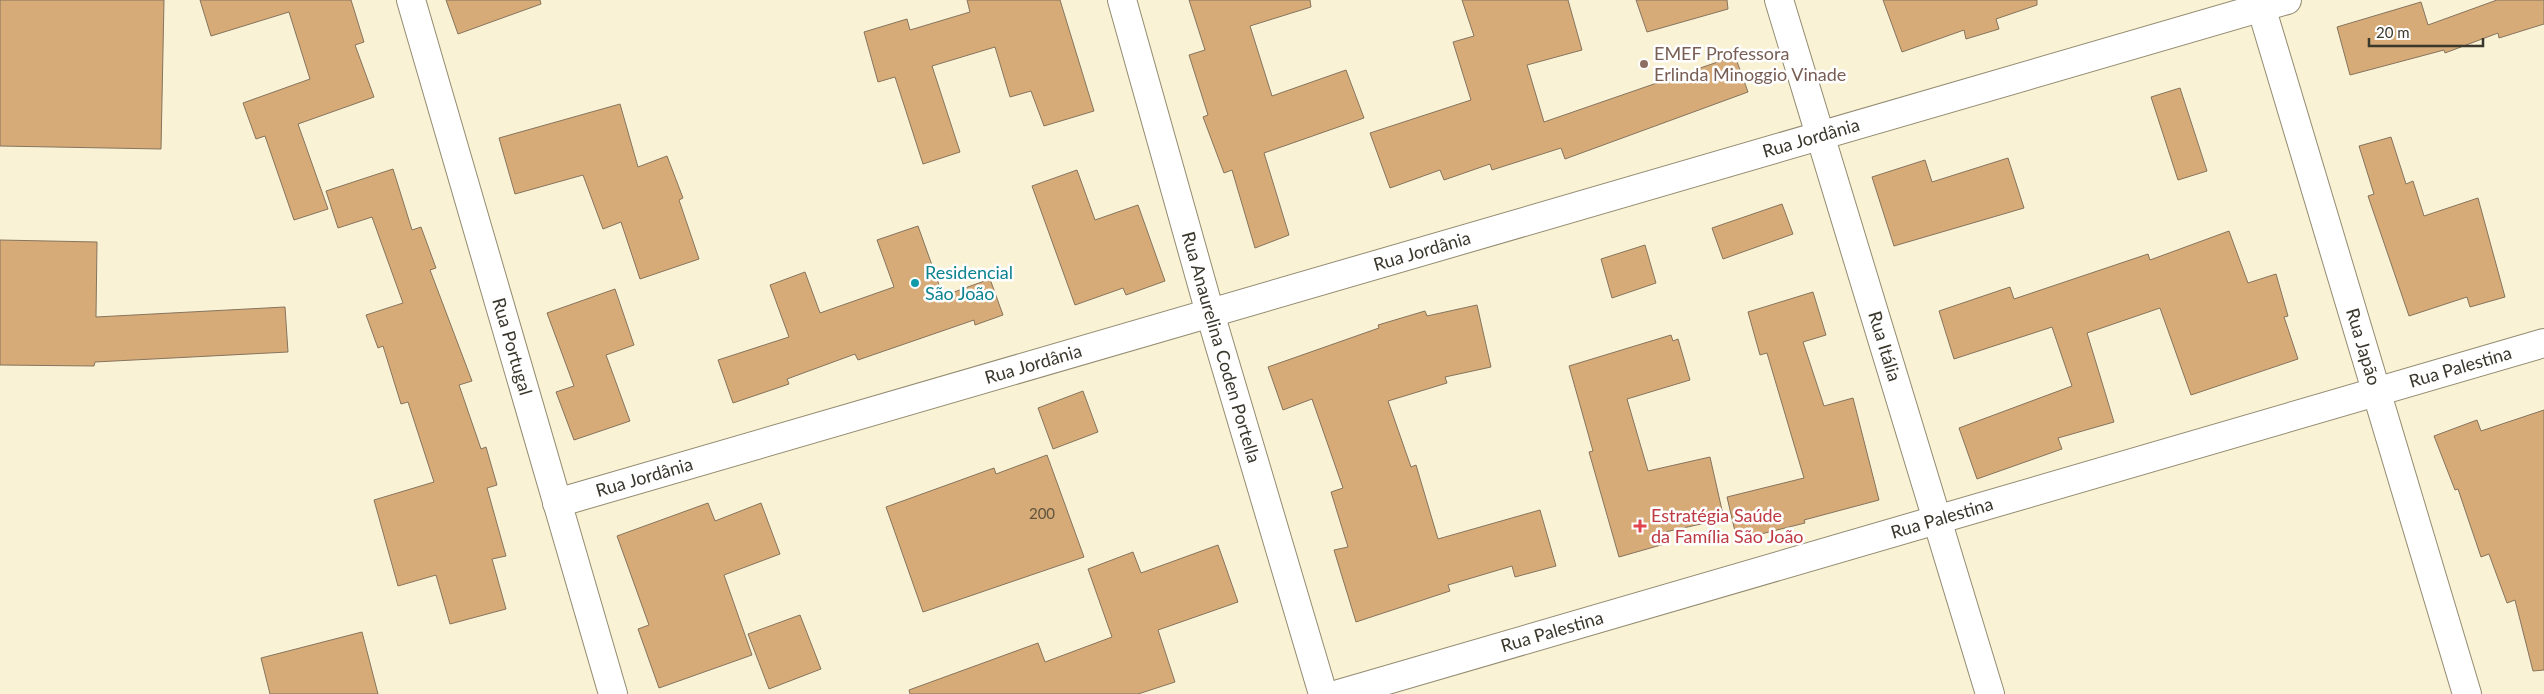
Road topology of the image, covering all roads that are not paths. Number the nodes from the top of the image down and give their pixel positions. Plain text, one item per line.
1 (411, 0) edge
2 (1122, 0) edge
3 (1778, 0) edge
4 (2269, 2) edge
5 (1820, 136) junction
6 (1210, 313) junction
7 (2544, 343) edge
8 (2377, 392) junction
9 (557, 502) junction
10 (1937, 520) junction
11 (613, 694) edge
12 (1323, 694) edge
13 (1339, 694) edge
14 (1990, 694) edge
15 (2467, 694) edge

1 - 9 street, Rua Portugal
2 - 6 street, Rua Anaurelina Coden Portella
3 - 5 street, Rua Itália
4 - 5 street, Rua Jordânia
4 - 8 street, Rua Japão
5 - 6 street, Rua Jordânia
5 - 10 street, Rua Itália
6 - 9 street, Rua Jordânia
6 - 12 street, Rua Anaurelina Coden Portella
7 - 8 street, Rua Palestina
8 - 10 street, Rua Palestina
8 - 15 street, Rua Japão
9 - 11 street, Rua Portugal
10 - 13 street, Rua Palestina
10 - 14 street, Rua Itália

